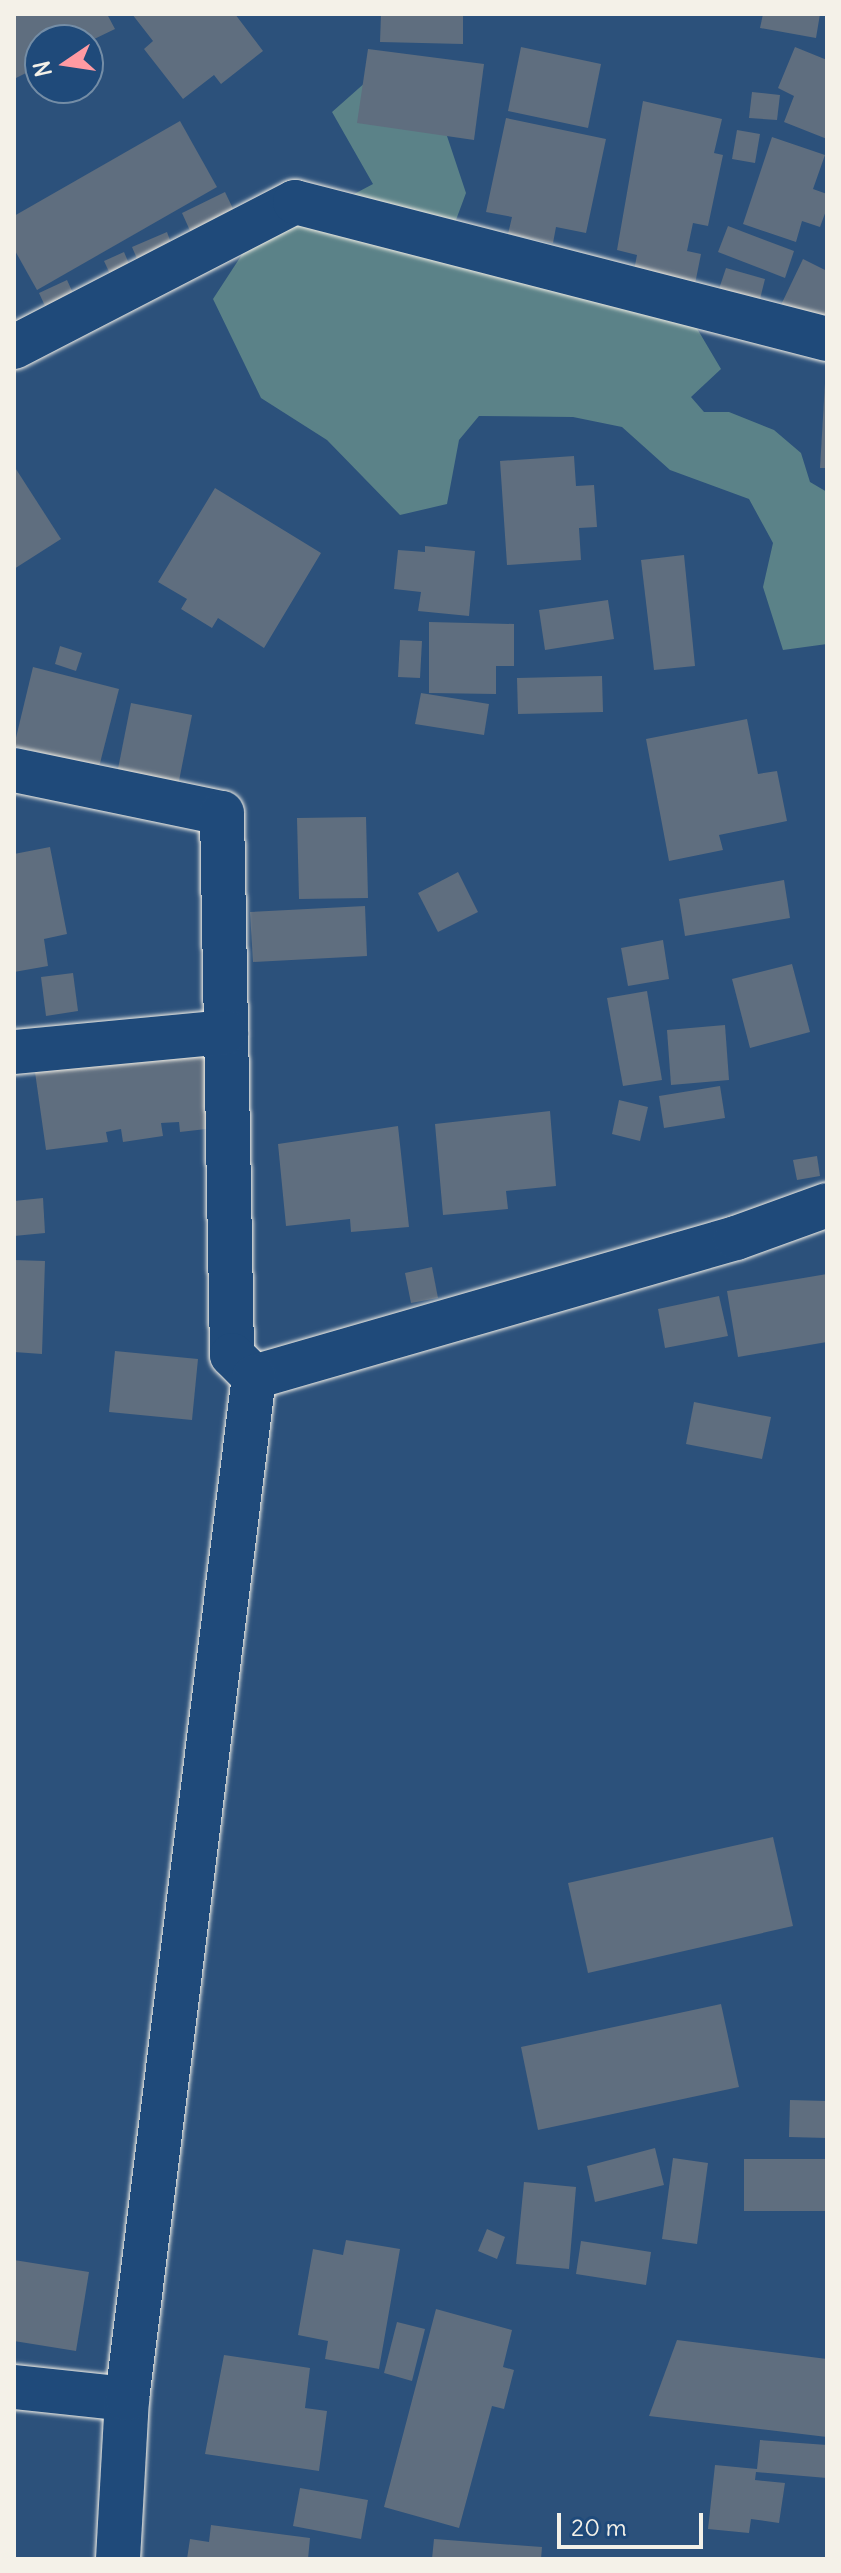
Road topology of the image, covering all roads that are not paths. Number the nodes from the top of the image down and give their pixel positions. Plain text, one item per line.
1 (827, 339) edge
2 (14, 347) edge
3 (14, 770) edge
4 (226, 1032) junction
5 (14, 1052) edge
6 (827, 1205) edge
7 (254, 1377) junction
8 (14, 2387) edge
9 (127, 2399) junction
10 (118, 2559) edge

1 - 2 street
3 - 4 street
4 - 5 street
4 - 7 street
6 - 7 street
7 - 9 street
8 - 9 street
9 - 10 street

